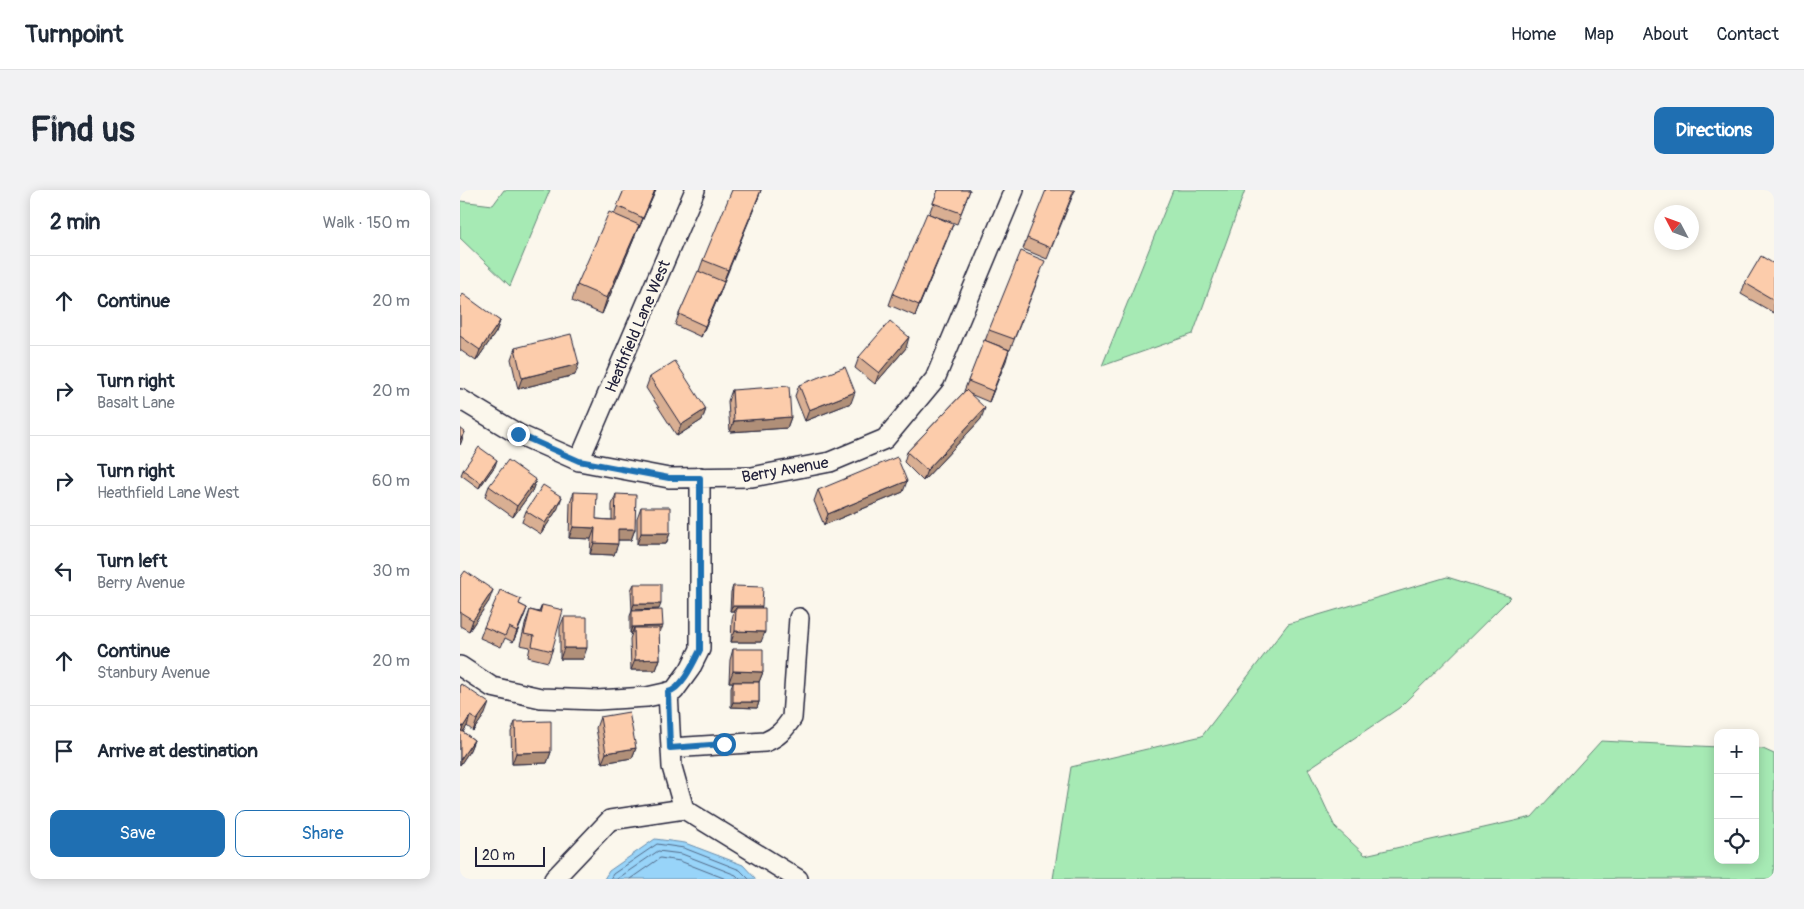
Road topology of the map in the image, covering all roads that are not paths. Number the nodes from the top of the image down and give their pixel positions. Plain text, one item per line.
1 (695, 190) edge
2 (1014, 190) edge
3 (460, 399) edge
4 (579, 461) junction
5 (700, 478) junction
6 (799, 618) dead end
7 (460, 666) edge
8 (668, 692) junction
9 (670, 748) junction
10 (684, 809) junction
11 (554, 879) edge
12 (798, 879) edge

1 - 4 street, Heathfield Lane West
2 - 5 street, Berry Avenue
3 - 4 street, Berry Avenue
4 - 5 street, Berry Avenue
5 - 8 street
6 - 9 street
7 - 8 street
8 - 9 street
9 - 10 street
10 - 11 street
10 - 12 street

